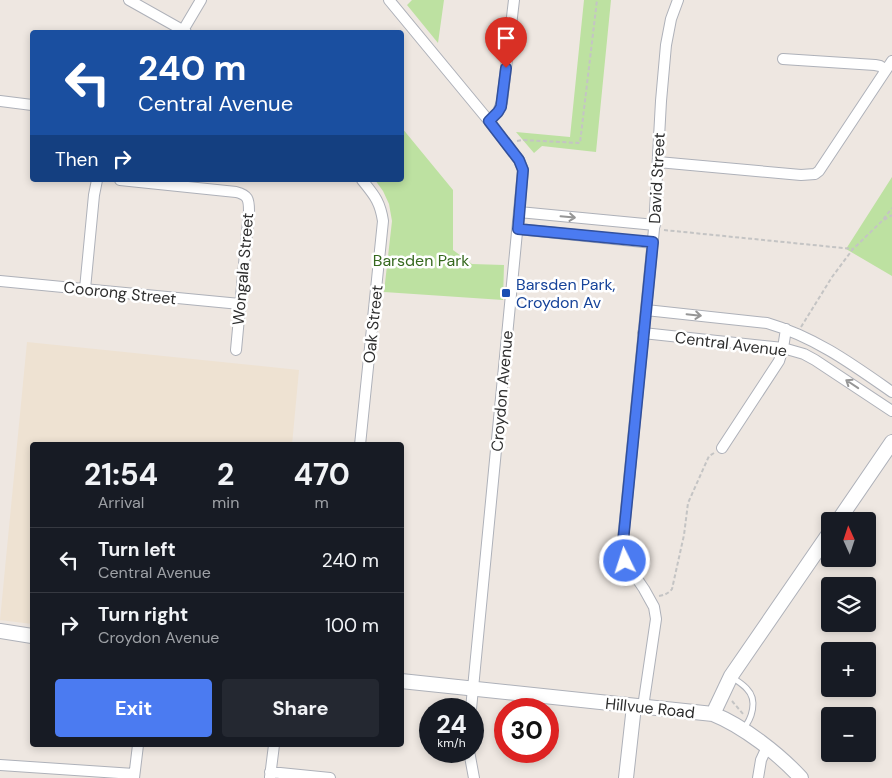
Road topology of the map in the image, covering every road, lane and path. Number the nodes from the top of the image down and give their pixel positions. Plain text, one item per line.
1 (129, 0) edge
2 (201, 0) edge
3 (388, 0) edge
4 (514, 0) edge
5 (597, 0) edge
6 (678, 0) edge
7 (181, 30) edge
8 (185, 30) edge
9 (783, 59) dead end
10 (892, 60) edge
11 (886, 70) junction
12 (0, 101) edge
13 (30, 105) edge
14 (489, 121) junction
15 (507, 145) junction
16 (658, 162) junction
17 (97, 182) edge
18 (139, 182) edge
19 (364, 182) edge
20 (892, 208) edge
21 (519, 212) junction
22 (892, 215) edge
23 (882, 221) junction
24 (654, 227) junction
25 (518, 229) junction
26 (653, 242) junction
27 (853, 249) junction
28 (0, 281) edge
29 (85, 289) junction
30 (240, 304) junction
31 (646, 310) junction
32 (786, 329) junction
33 (797, 333) junction
34 (643, 334) junction
35 (783, 348) junction
36 (236, 350) dead end
37 (892, 392) edge
38 (892, 412) edge
39 (360, 442) edge
40 (892, 442) edge
41 (722, 448) joint
42 (844, 512) edge
43 (821, 545) edge
44 (650, 598) junction
45 (0, 632) edge
46 (30, 636) edge
47 (731, 676) junction
48 (404, 681) edge
49 (473, 689) junction
50 (722, 694) junction
51 (472, 698) edge
52 (639, 707) junction
53 (713, 714) junction
54 (745, 725) junction
55 (138, 747) edge
56 (274, 747) edge
57 (767, 747) junction
58 (471, 763) edge
59 (0, 765) edge
60 (270, 775) edge
61 (134, 776) edge
62 (330, 778) edge
63 (474, 778) edge
64 (626, 778) edge
65 (758, 778) edge
66 (801, 778) edge

1 - 7 street
2 - 8 street
3 - 14 street, Croydon Avenue
4 - 14 street
5 - 15 path
6 - 16 street, David Street
9 - 11 street
10 - 11 street
11 - 16 street
12 - 13 street
14 - 15 street, Croydon Avenue
15 - 21 street, Croydon Avenue
16 - 24 street, David Street
17 - 29 street
18 - 30 street, Wongala Street
19 - 39 street, Oak Street
20 - 23 path
21 -> 24 street
21 - 25 street, Croydon Avenue
22 - 23 path
23 - 27 path
24 - 26 street, David Street
24 - 27 path
25 - 26 street
25 - 49 street, Croydon Avenue
26 - 31 street, David Street
27 - 33 path
28 - 29 street, Coorong Street
29 - 30 street, Coorong Street
30 - 36 street, Wongala Street
31 -> 32 street, Central Avenue
31 - 34 street, David Street
32 - 33 street, Central Avenue
32 - 35 street
33 - 37 street, Central Avenue
34 - 35 street, Central Avenue
34 - 44 street, David Street
38 -> 35 street, Central Avenue
35 - 41 street
40 - 42 street
41 - 44 path
43 - 47 street, Hillvue Road
44 - 52 street, David Street
45 - 46 street
47 - 50 street, Hillvue Road
47 - 54 lane
48 - 49 street, Hillvue Road
49 - 51 street, Croydon Avenue
49 - 52 street, Hillvue Road
50 - 53 street, Hillvue Road
50 - 54 path
52 - 53 street, Hillvue Road
52 - 64 street
53 - 54 street
54 - 57 street
55 - 61 street
56 - 60 street
57 - 65 street
57 - 66 street
58 - 63 street
59 - 61 street
60 - 62 street

